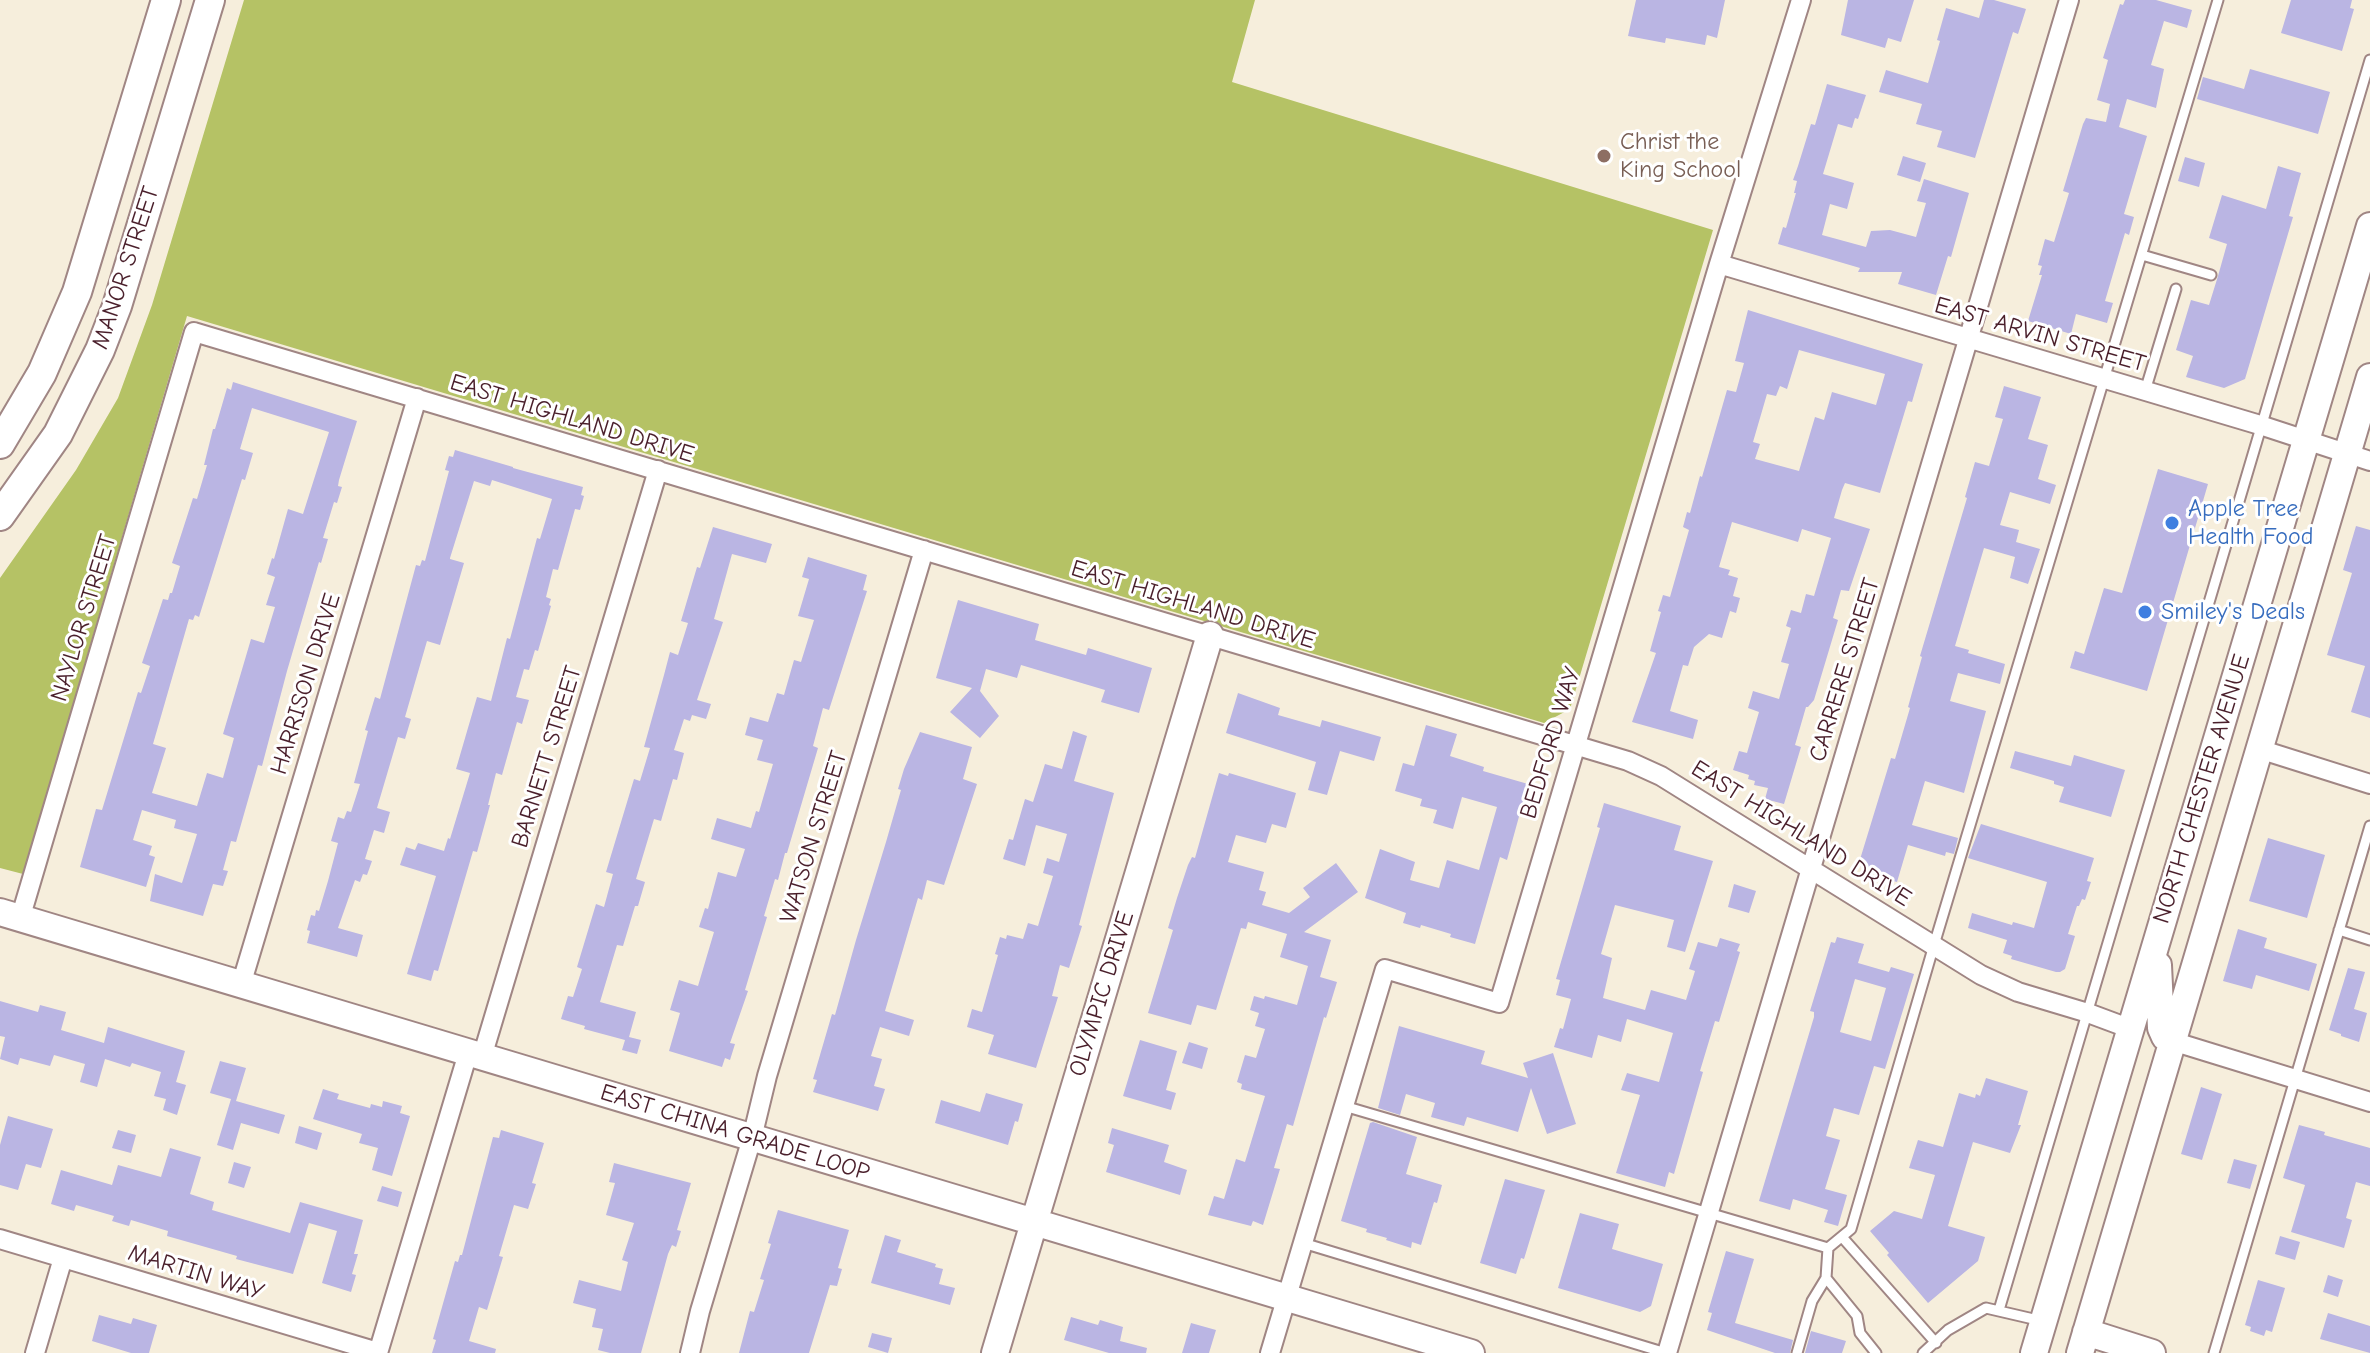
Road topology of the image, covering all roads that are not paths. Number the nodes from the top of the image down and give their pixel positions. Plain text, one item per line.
1 (166, 0) edge
2 (210, 0) edge
3 (1801, 0) edge
4 (2069, 0) edge
5 (2218, 0) edge
6 (2370, 60) edge
7 (2370, 226) edge
8 (2142, 255) junction
9 (1719, 264) junction
10 (2211, 275) dead end
11 (2176, 289) dead end
12 (194, 332) joint
13 (1968, 339) junction
14 (2370, 377) edge
15 (2105, 379) junction
16 (2145, 391) junction
17 (417, 398) junction
18 (2260, 425) junction
19 (2306, 440) junction
20 (0, 444) edge
21 (2358, 457) edge
22 (658, 470) junction
23 (0, 516) edge
24 (924, 550) junction
25 (1210, 635) junction
26 (1576, 745) junction
27 (2259, 749) junction
28 (2370, 784) edge
29 (2370, 826) edge
30 (1811, 868) junction
31 (10, 915) edge
32 (2339, 930) junction
33 (2370, 940) edge
34 (2157, 941) junction
35 (1934, 945) junction
36 (241, 985) junction
37 (2088, 1013) junction
38 (2131, 1029) junction
39 (2172, 1041) junction
40 (475, 1055) junction
41 (2294, 1079) junction
42 (2370, 1102) edge
43 (1344, 1106) junction
44 (752, 1138) junction
45 (1708, 1214) junction
46 (1034, 1222) junction
47 (1842, 1237) junction
48 (0, 1239) edge
49 (1303, 1243) junction
50 (1828, 1248) junction
51 (63, 1258) junction
52 (1826, 1278) junction
53 (1286, 1298) junction
54 (1999, 1310) junction
55 (2044, 1322) junction
56 (1936, 1343) junction
57 (2083, 1343) edge
58 (35, 1353) edge
59 (378, 1353) edge
60 (690, 1353) edge
61 (995, 1353) edge
62 (1270, 1353) edge
63 (1471, 1353) edge
64 (1666, 1353) edge
65 (1797, 1353) edge
66 (1876, 1353) edge
67 (1923, 1353) edge
68 (2034, 1353) edge
69 (2152, 1353) edge
70 (2214, 1353) edge

1 - 20 main road, MANOR STREET
2 - 23 main road, MANOR STREET
3 - 9 street, BEDFORD WAY
4 - 13 street, CARRERE STREET
5 - 8 lane
6 - 18 lane
7 - 19 main road, NORTH CHESTER AVENUE
8 - 10 lane
8 - 15 lane
9 - 13 street, EAST ARVIN STREET
9 - 26 street, BEDFORD WAY
11 - 16 lane
12 - 17 street, EAST HIGHLAND DRIVE
12 - 31 street, NAYLOR STREET
13 - 15 street, EAST ARVIN STREET
13 - 30 street, CARRERE STREET
14 - 21 main road, NORTH CHESTER AVENUE
15 - 16 street, EAST ARVIN STREET
15 - 35 lane
16 - 18 street, EAST ARVIN STREET
17 - 22 street, EAST HIGHLAND DRIVE
17 - 36 street, HARRISON DRIVE
18 - 19 street, EAST ARVIN STREET
18 - 37 lane
19 - 21 street, EAST ARVIN STREET
19 - 34 main road, NORTH CHESTER AVENUE
21 - 27 main road, NORTH CHESTER AVENUE
22 - 24 street, EAST HIGHLAND DRIVE
22 - 40 street, BARNETT STREET
24 - 25 street, EAST HIGHLAND DRIVE
24 - 44 street, WATSON STREET
25 - 26 street, EAST HIGHLAND DRIVE
25 - 46 main road, OLYMPIC DRIVE
26 - 30 street, EAST HIGHLAND DRIVE
26 - 43 street, BEDFORD WAY
27 - 28 street
27 - 39 main road, NORTH CHESTER AVENUE
29 - 32 lane
30 - 35 street, EAST HIGHLAND DRIVE
30 - 45 street, CARRERE STREET
31 - 36 main road, EAST CHINA GRADE LOOP
32 - 33 lane
32 - 41 lane
34 - 38 main road, NORTH CHESTER AVENUE
34 - 39 main road
35 - 37 street, EAST HIGHLAND DRIVE
35 - 47 lane
36 - 40 main road, EAST CHINA GRADE LOOP
37 - 38 street, EAST HIGHLAND DRIVE
37 - 54 lane
38 - 55 main road, NORTH CHESTER AVENUE
39 - 41 street
39 - 57 main road, NORTH CHESTER AVENUE
40 - 44 main road, EAST CHINA GRADE LOOP
40 - 59 street, BARNETT STREET
41 - 42 street
41 - 70 lane
43 - 45 lane
43 - 49 street, BEDFORD WAY
44 - 46 main road, EAST CHINA GRADE LOOP
44 - 60 street, WATSON STREET
45 - 50 lane
45 - 64 street, CARRERE STREET
46 - 53 main road, EAST CHINA GRADE LOOP
46 - 61 main road, OLYMPIC DRIVE
47 - 50 lane
47 - 56 lane
48 - 51 street, MARTIN WAY
49 - 53 street, BEDFORD WAY
49 - 64 lane
50 - 52 lane
51 - 58 street
51 - 59 street, MARTIN WAY
52 - 65 lane
52 - 66 lane
53 - 62 street, BEDFORD WAY
53 - 63 main road, EAST CHINA GRADE LOOP
54 - 55 lane
54 - 56 lane
55 - 68 main road, NORTH CHESTER AVENUE
56 - 67 lane
57 - 69 main road

